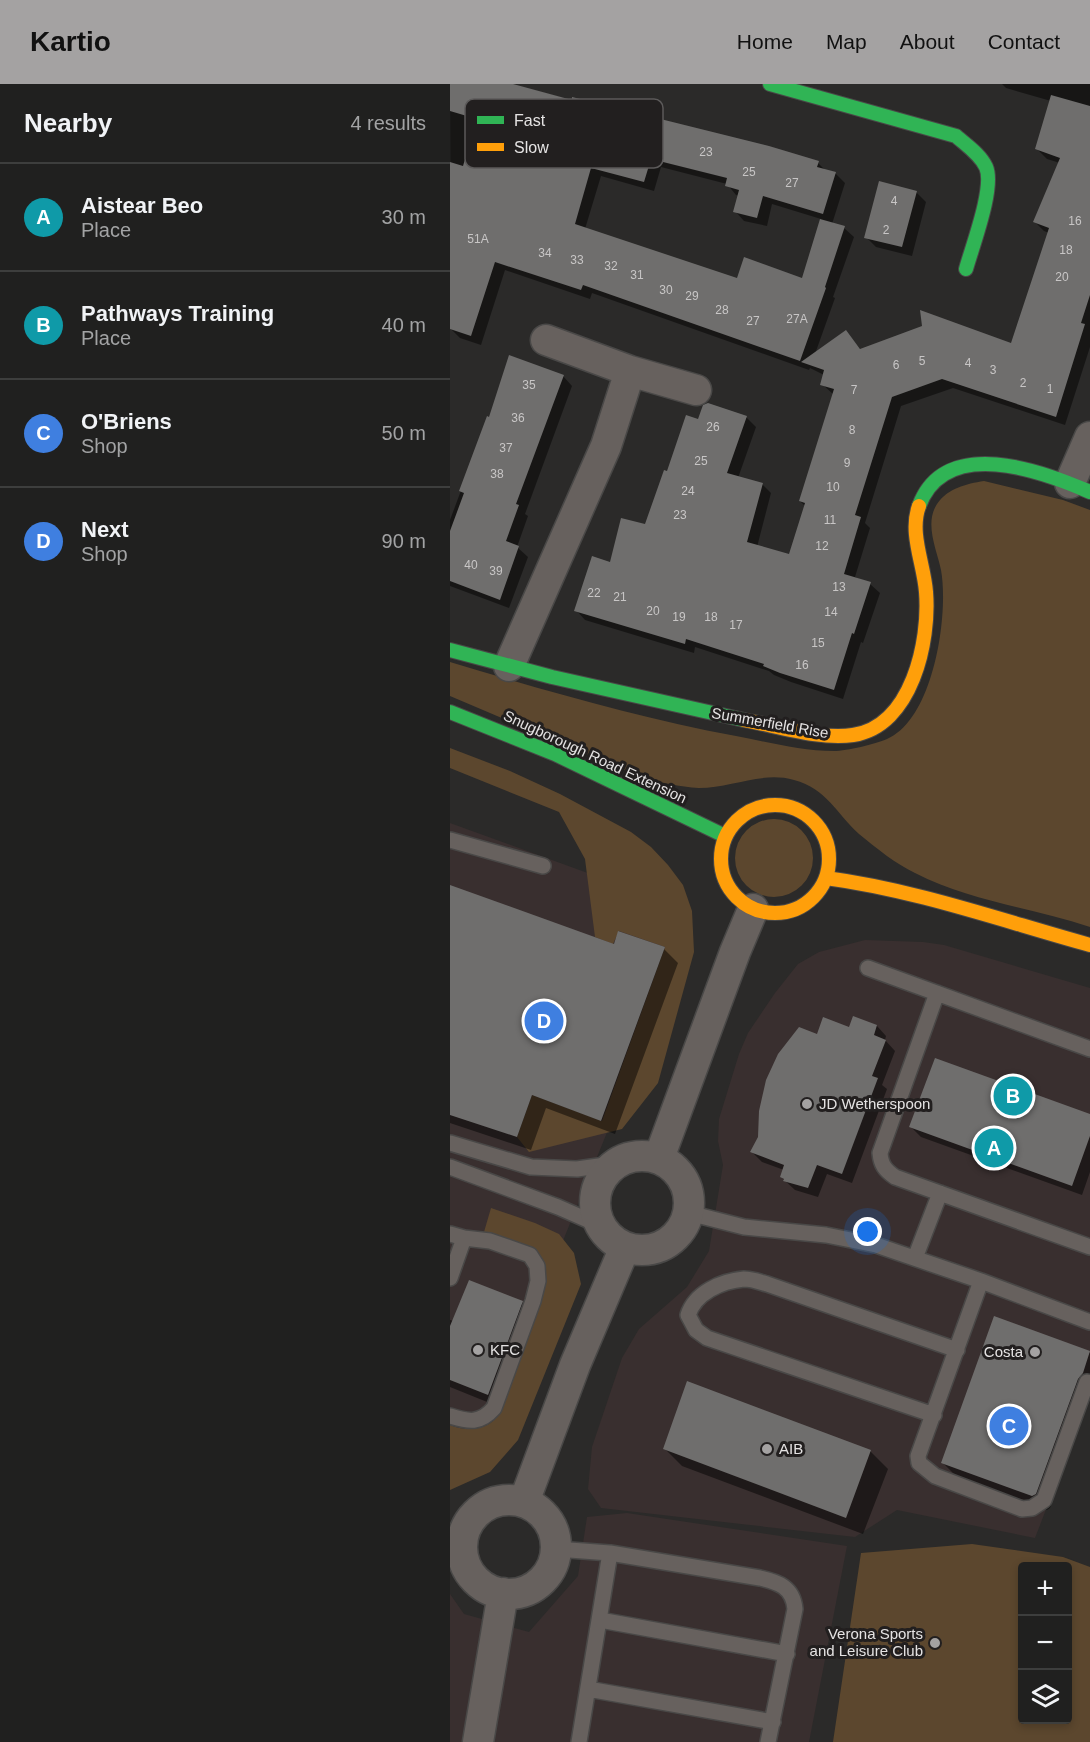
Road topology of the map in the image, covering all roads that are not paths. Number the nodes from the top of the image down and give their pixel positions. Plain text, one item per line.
1 (770, 84) edge
2 (966, 269) dead end
3 (546, 340) dead end
4 (630, 371) junction
5 (696, 390) dead end
6 (1090, 437) edge
7 (1080, 488) edge
8 (450, 650) edge
9 (509, 666) junction
10 (450, 712) edge
11 (725, 836) junction
12 (450, 840) edge
13 (543, 866) dead end
14 (826, 878) junction
15 (753, 909) junction
16 (1090, 945) edge
17 (868, 968) dead end
18 (937, 993) junction
19 (1090, 1049) edge
20 (450, 1143) edge
21 (659, 1158) junction
22 (613, 1164) junction
23 (450, 1167) edge
24 (940, 1193) junction
25 (688, 1213) junction
26 (600, 1224) junction
27 (457, 1236) edge
28 (1090, 1246) edge
29 (625, 1247) junction
30 (915, 1258) junction
31 (450, 1278) edge
32 (981, 1281) junction
33 (1090, 1322) edge
34 (957, 1350) junction
35 (1087, 1382) dead end
36 (934, 1415) junction
37 (450, 1416) edge
38 (524, 1502) junction
39 (456, 1540) edge
40 (556, 1549) junction
41 (610, 1553) junction
42 (503, 1593) junction
43 (600, 1620) junction
44 (787, 1654) junction
45 (588, 1689) junction
46 (773, 1722) junction
47 (478, 1742) edge
48 (579, 1742) edge
49 (768, 1742) edge

1 - 2 street
3 - 4 street
4 - 5 street
4 - 9 street
6 - 7 street
7 - 9 street, Summerfield Rise
8 - 9 street, Summerfield Rise
10 - 11 street, Snugborough Road Extension
11 - 14 street
11 - 15 street
12 - 13 lane
14 - 15 street
14 - 16 street
15 - 21 street
17 - 18 lane
18 - 19 lane
18 - 24 lane
20 - 22 lane
21 - 22 street
21 - 25 street
22 - 26 street
23 - 26 lane
24 - 28 lane
24 - 30 lane
25 - 29 street
25 - 30 lane
26 - 29 street
27 - 31 lane
27 - 37 lane
29 - 38 street
30 - 32 lane
32 - 33 lane
32 - 34 lane
34 - 36 lane
34 - 36 lane
35 - 36 lane
38 - 39 street
38 - 40 street
39 - 42 street
40 - 41 lane
40 - 42 street
41 - 43 lane
41 - 44 lane
42 - 47 street
43 - 44 lane
43 - 45 lane
44 - 46 lane
45 - 46 lane
45 - 48 lane
46 - 49 lane

